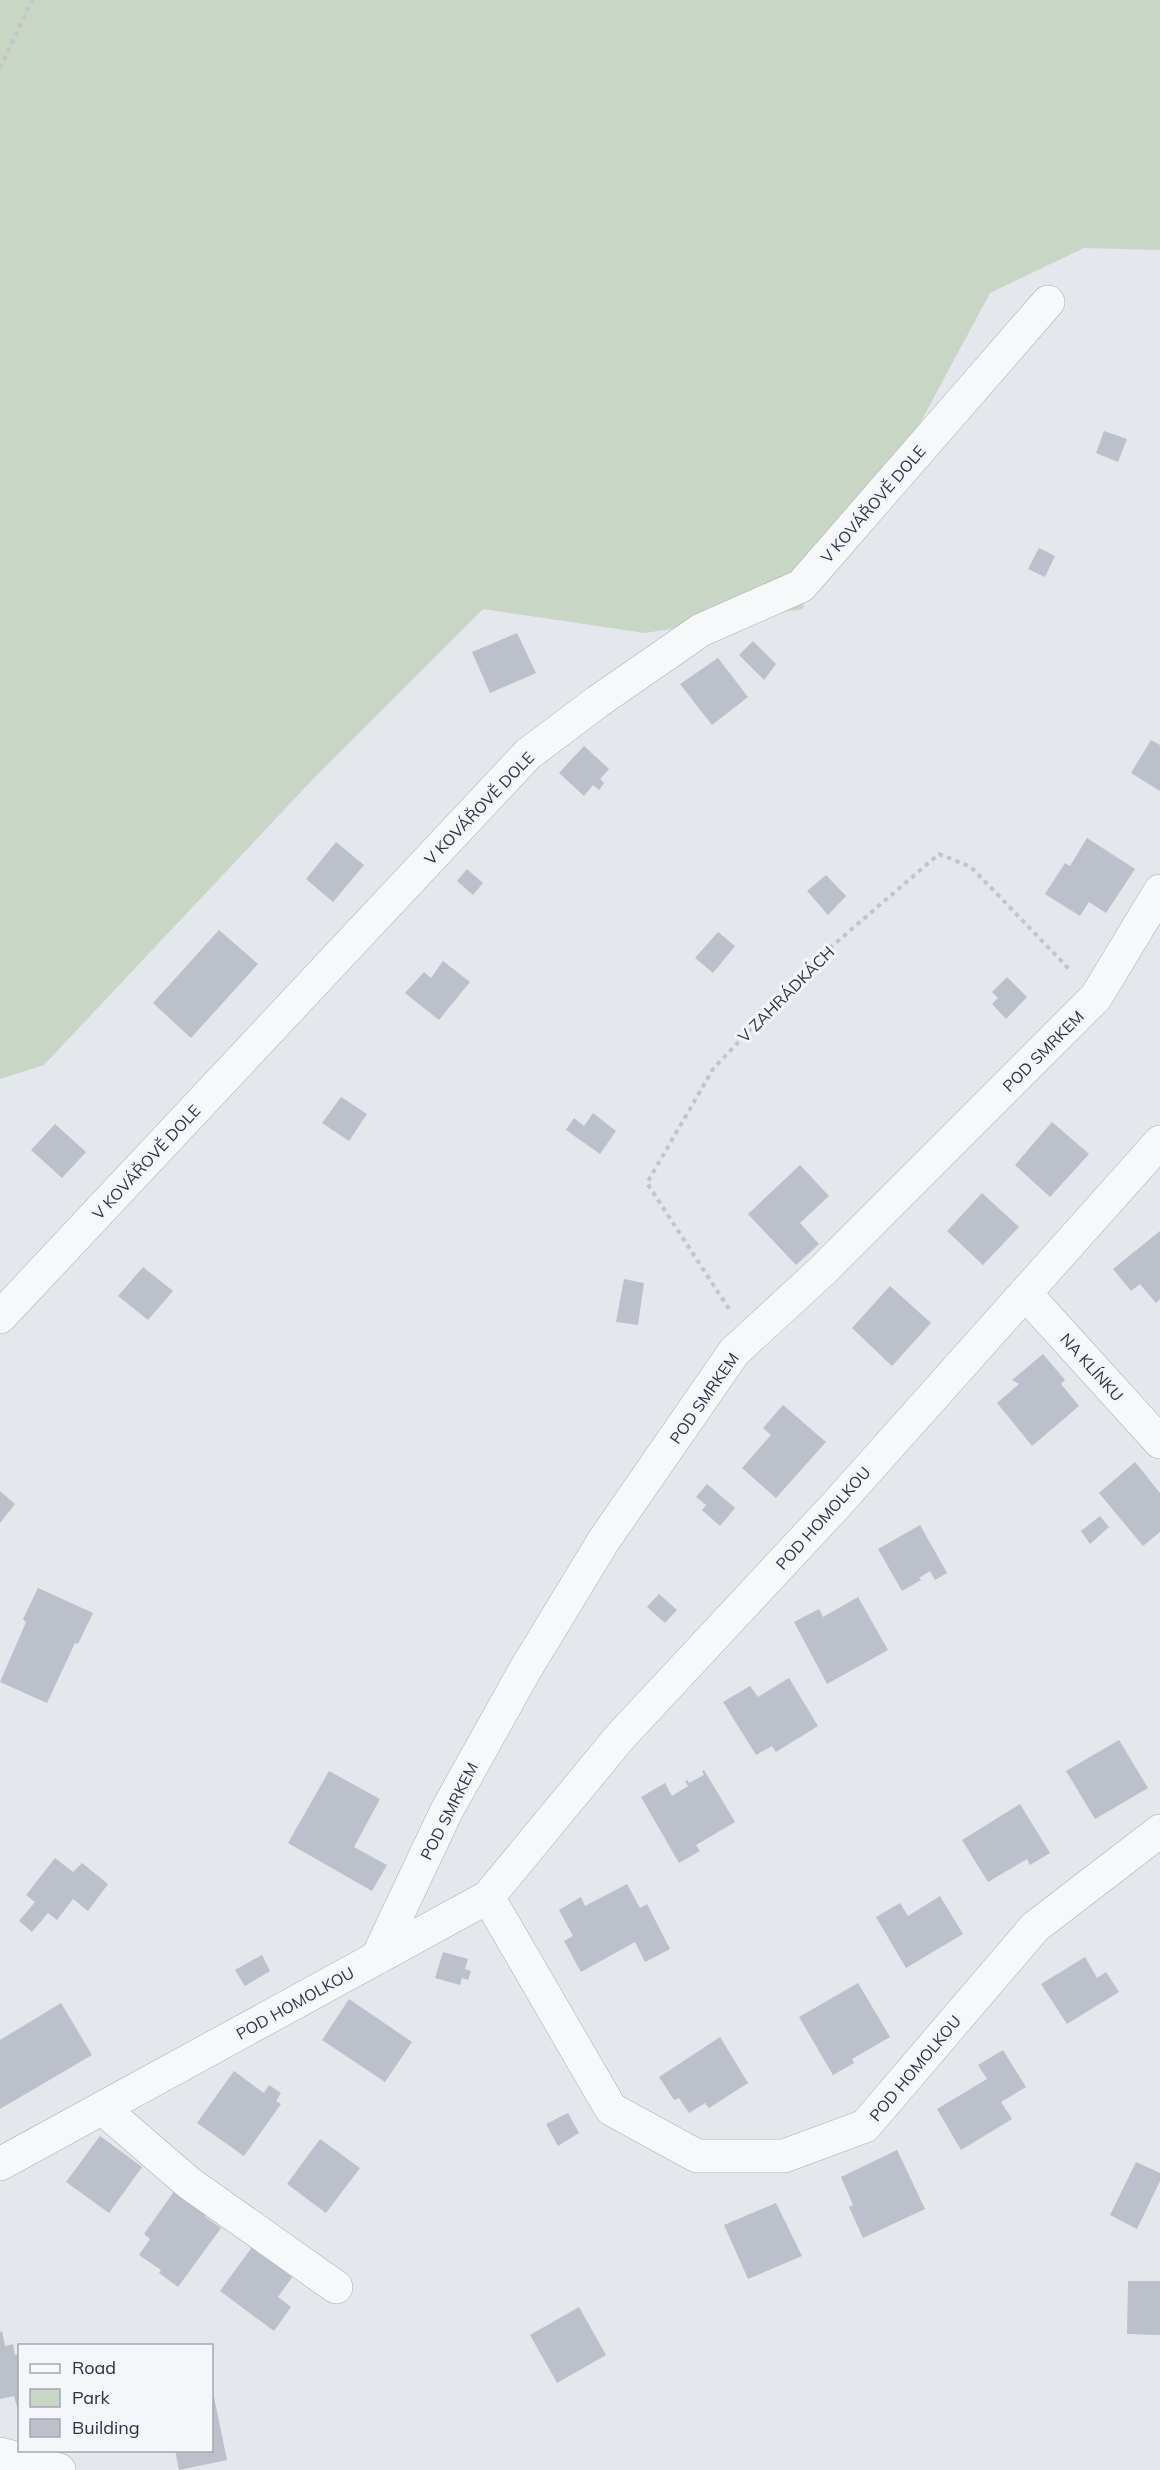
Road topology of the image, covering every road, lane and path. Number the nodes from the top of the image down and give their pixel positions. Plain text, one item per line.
1 (32, 0) edge
2 (0, 68) edge
3 (1048, 302) dead end
4 (1160, 891) edge
5 (1096, 998) junction
6 (1160, 1142) edge
7 (1025, 1293) junction
8 (0, 1317) edge
9 (749, 1339) junction
10 (1160, 1442) edge
11 (1160, 1831) edge
12 (488, 1897) junction
13 (377, 1958) junction
14 (102, 2108) junction
15 (0, 2164) edge
16 (336, 2287) dead end
17 (0, 2454) edge
18 (59, 2470) edge

1 - 2 path
3 - 8 street, V KOVÁŘOVĚ DOLE
4 - 5 street, POD SMRKEM
5 - 9 street, POD SMRKEM
5 - 9 path, V ZAHRÁDKÁCH
6 - 7 street, POD HOMOLKOU
7 - 10 street, NA KLÍNKU
7 - 12 street, POD HOMOLKOU
9 - 13 street, POD SMRKEM
11 - 12 street, POD HOMOLKOU
12 - 13 street, POD HOMOLKOU
13 - 14 street, POD HOMOLKOU
14 - 15 street, POD HOMOLKOU
14 - 16 street
17 - 18 street

